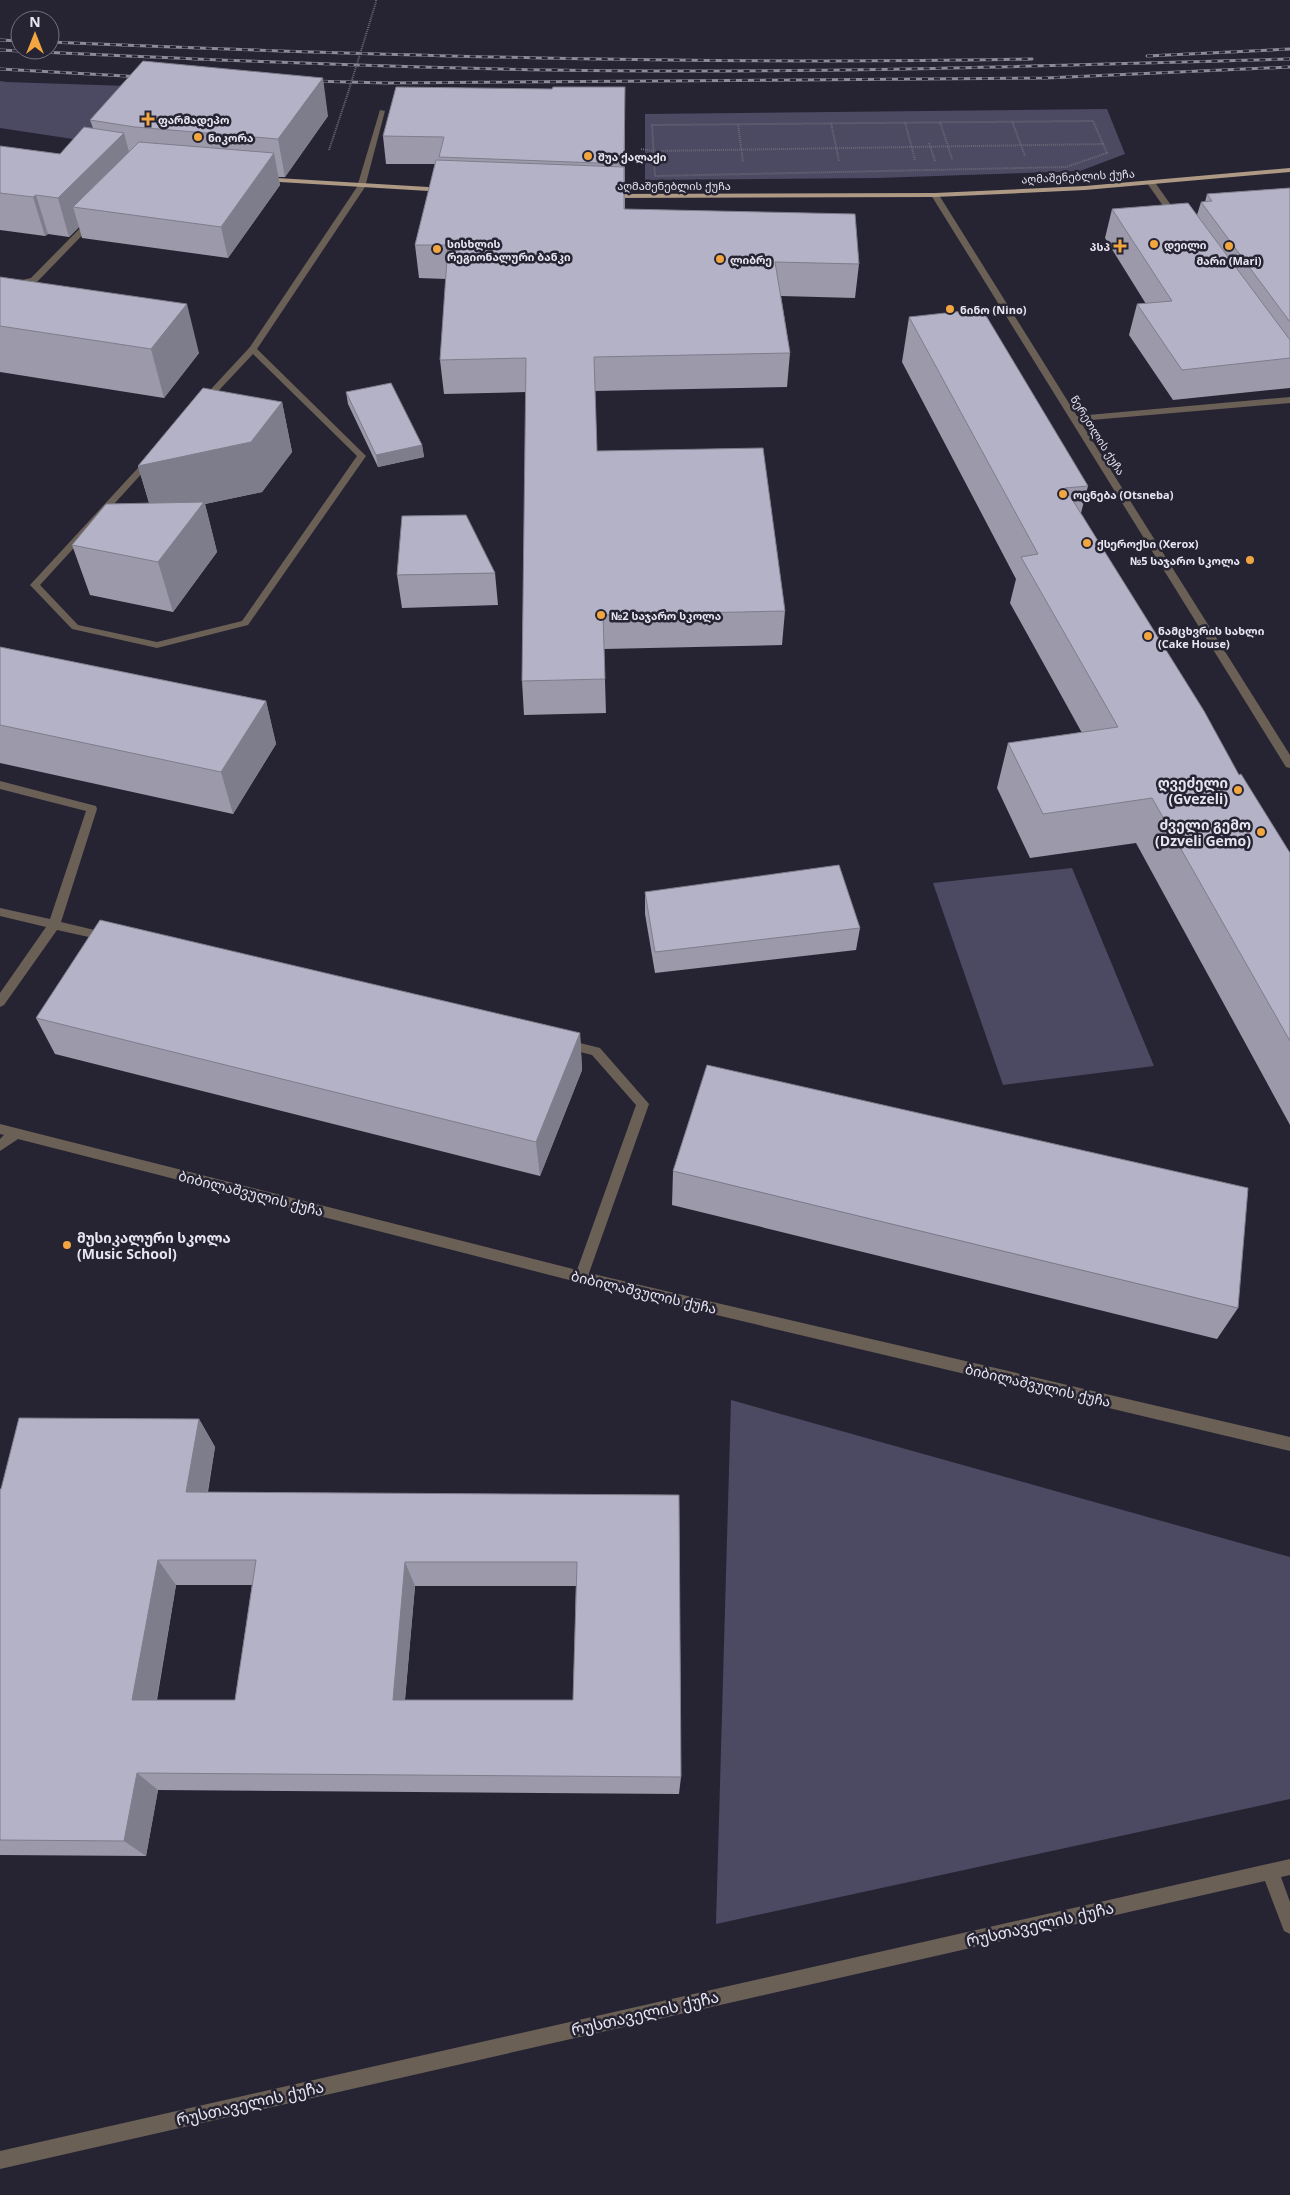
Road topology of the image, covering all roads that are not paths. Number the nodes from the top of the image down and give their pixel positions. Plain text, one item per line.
1 (382, 111) dead end
2 (1290, 170) edge
3 (250, 178) edge
4 (1152, 183) junction
5 (361, 187) junction
6 (457, 190) edge
7 (935, 195) junction
8 (602, 196) edge
9 (96, 217) edge
10 (1180, 223) edge
11 (0, 286) edge
12 (252, 349) junction
13 (1290, 400) edge
14 (200, 406) edge
15 (1074, 419) junction
16 (160, 449) edge
17 (1290, 764) edge
18 (0, 785) edge
19 (0, 912) edge
20 (54, 925) junction
21 (122, 941) edge
22 (0, 1002) edge
23 (548, 1040) edge
24 (0, 1129) edge
25 (16, 1134) junction
26 (0, 1146) edge
27 (581, 1277) junction
28 (1290, 1444) edge
29 (1290, 1867) edge
30 (1270, 1871) junction
31 (1290, 1925) edge
32 (0, 2160) edge

1 - 5 street
2 - 4 main road, აღმაშენებლის ქუჩა
3 - 5 main road
4 - 7 main road, აღმაშენებლის ქუჩა
4 - 10 street
5 - 6 main road
5 - 12 street
7 - 8 main road, აღმაშენებლის ქუჩა
7 - 15 street, წერეთლის ქუჩა
9 - 11 street
12 - 14 street
12 - 16 street
13 - 15 street
15 - 17 street, წერეთლის ქუჩა
18 - 20 street
19 - 20 street
20 - 21 street
20 - 22 street
23 - 27 street
24 - 25 street, ბიბილაშვულის ქუჩა
25 - 26 street
25 - 27 street, ბიბილაშვულის ქუჩა
27 - 28 street, ბიბილაშვულის ქუჩა
29 - 30 street, რუსთაველის ქუჩა
30 - 31 street
30 - 32 street, რუსთაველის ქუჩა

